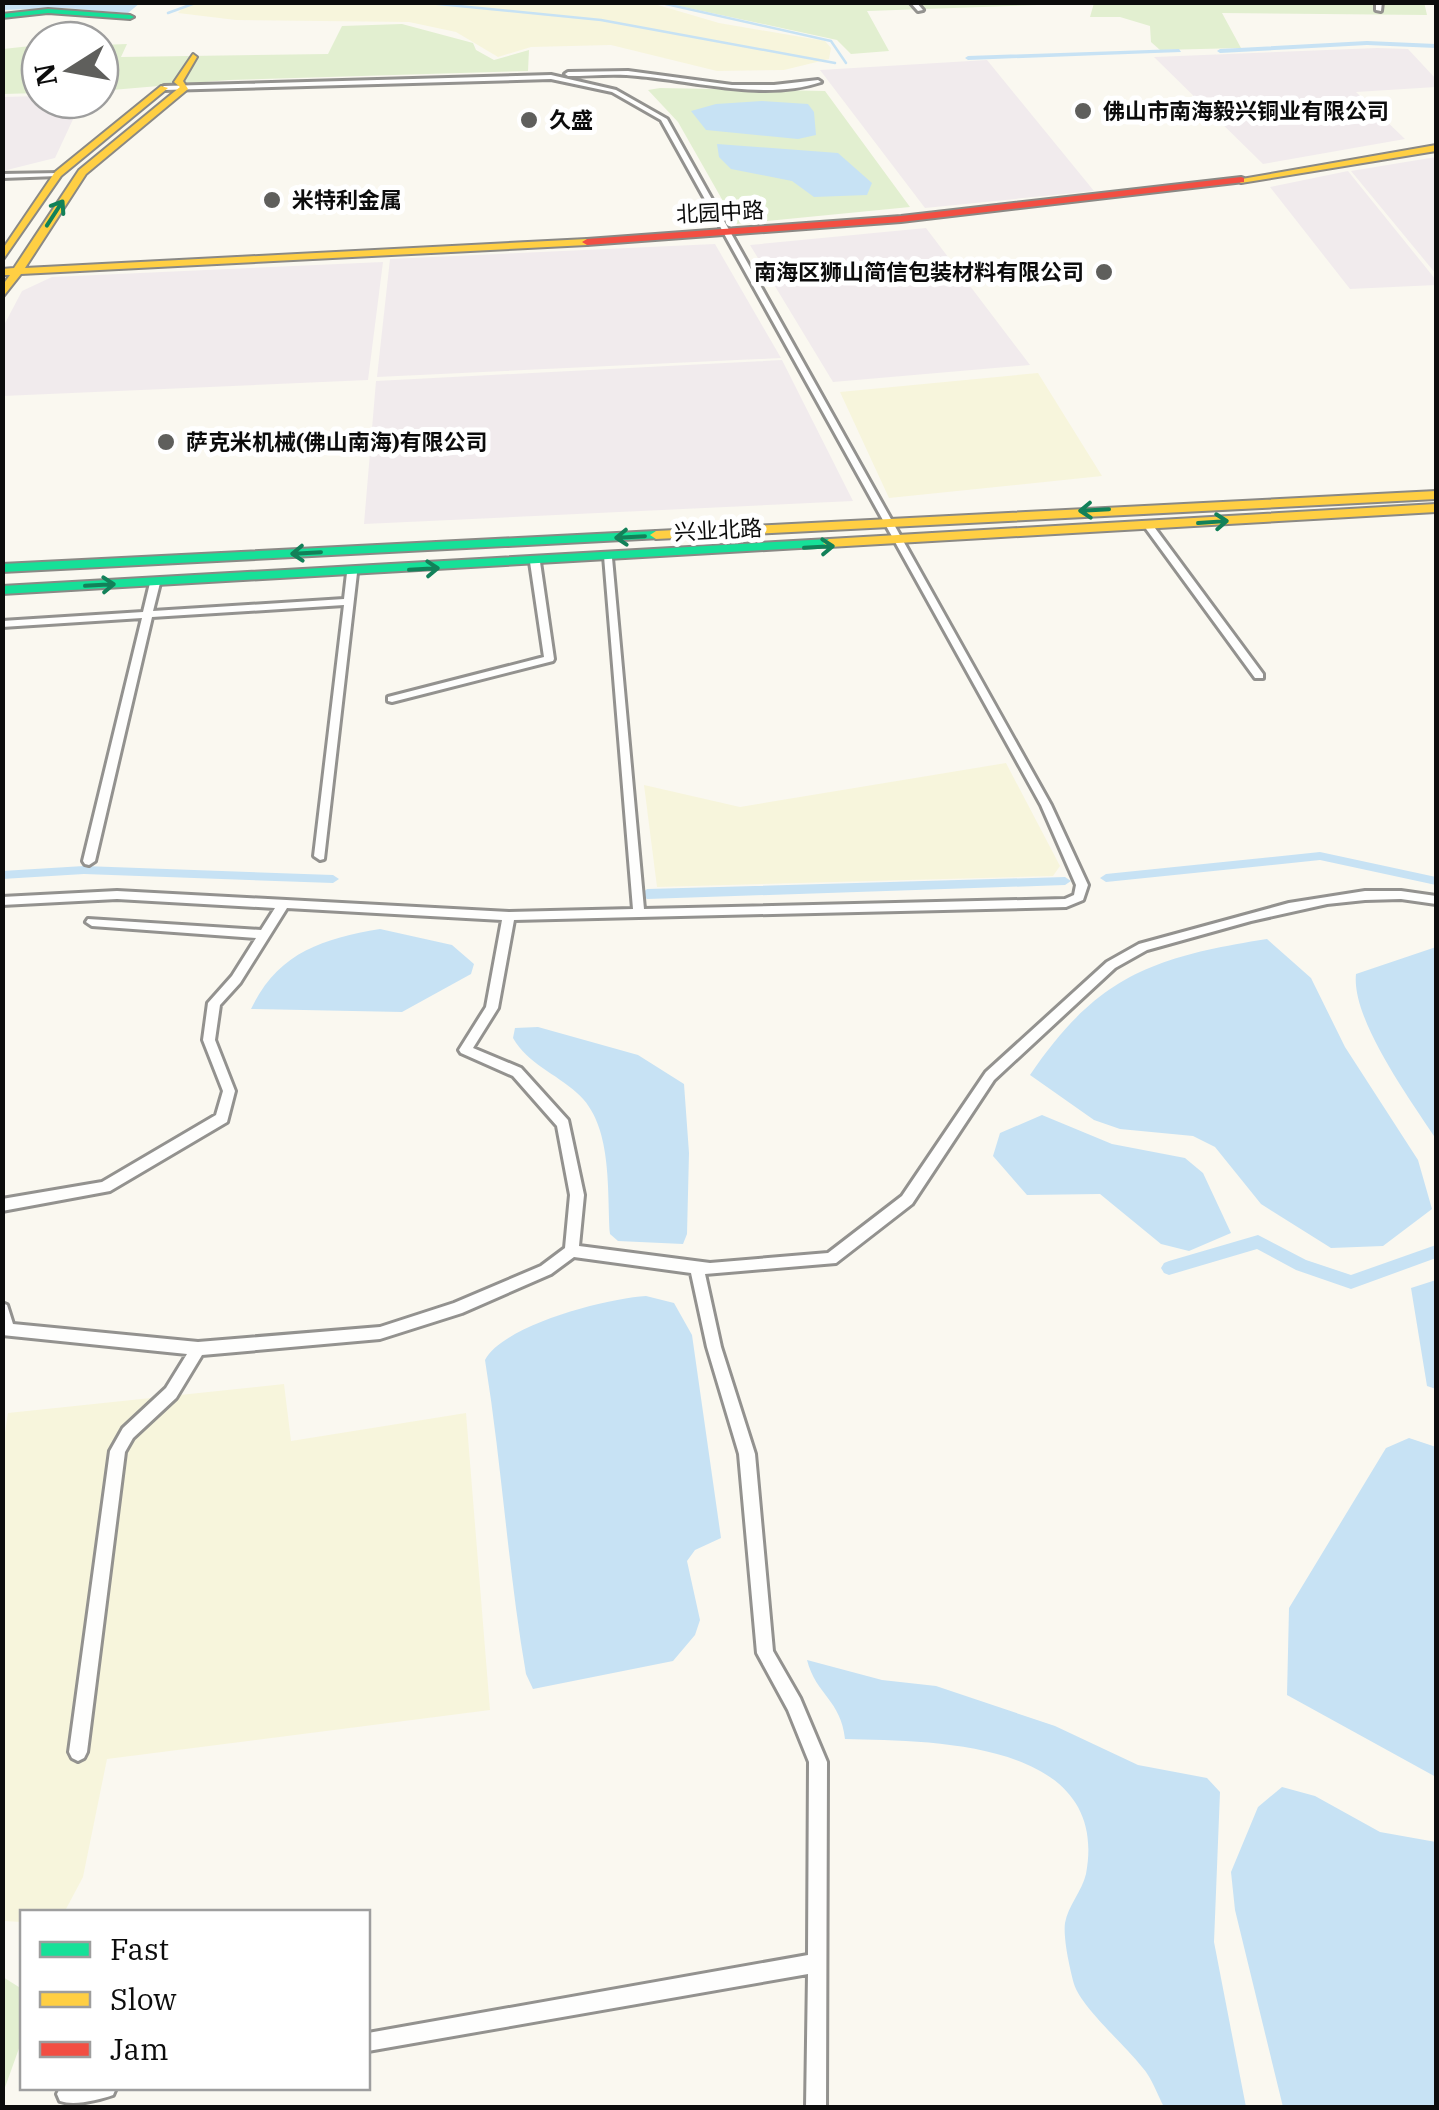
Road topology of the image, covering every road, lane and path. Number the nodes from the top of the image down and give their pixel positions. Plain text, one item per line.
1 (912, 2) edge
2 (920, 10) dead end
3 (2, 16) edge
4 (130, 17) dead end
5 (193, 57) dead end
6 (551, 78) junction
7 (818, 82) dead end
8 (185, 87) junction
9 (164, 88) joint
10 (1436, 146) edge
11 (58, 174) junction
12 (2, 176) edge
13 (728, 232) junction
14 (2, 258) edge
15 (11, 270) edge
16 (2, 295) edge
17 (1436, 495) edge
18 (1436, 508) edge
19 (887, 524) junction
20 (1149, 526) junction
21 (898, 542) junction
22 (607, 558) junction
23 (534, 562) junction
24 (2, 568) edge
25 (352, 573) junction
26 (155, 583) junction
27 (2, 590) edge
28 (348, 602) junction
29 (148, 614) junction
30 (2, 624) edge
31 (1258, 676) dead end
32 (392, 698) dead end
33 (320, 856) dead end
34 (89, 861) dead end
35 (1436, 900) edge
36 (2, 901) edge
37 (284, 904) junction
38 (639, 914) junction
39 (510, 916) junction
40 (92, 922) dead end
41 (261, 934) junction
42 (2, 1205) edge
43 (572, 1251) junction
44 (696, 1268) junction
45 (2, 1309) edge
46 (5, 1329) edge
47 (198, 1349) junction
48 (78, 1752) dead end
49 (817, 1963) junction
50 (370, 2042) edge
51 (93, 2090) edge
52 (67, 2094) dead end
53 (816, 2108) edge

1 - 2 street
3 - 4 street
5 - 8 street
6 - 7 street
6 - 8 street
6 - 13 street
8 - 9 street
15 -> 8 street
9 - 11 street
10 - 13 street, 北园中路
11 - 12 street
11 - 14 street
13 - 15 street, 北园中路
13 - 19 street
15 - 16 street
17 -> 19 street, 兴业北路
20 -> 18 street, 兴业北路
19 - 21 street
19 -> 24 street, 兴业北路
20 - 21 street, 兴业北路
20 - 31 street
22 -> 21 street, 兴业北路
21 - 38 street
22 - 23 street, 兴业北路
22 - 38 street
25 -> 23 street, 兴业北路
23 - 32 street
25 - 26 street, 兴业北路
25 - 28 street
27 -> 26 street, 兴业北路
26 - 29 street
28 - 29 street
28 - 33 street
29 - 30 street
29 - 34 street
35 - 44 street
36 - 37 street
37 - 39 street
37 - 41 street
38 - 39 street
39 - 43 street
40 - 41 street
41 - 42 street
43 - 44 street
43 - 47 street
44 - 49 street
45 - 46 street
46 - 47 street
47 - 48 street
49 - 50 street
49 - 53 street
51 - 52 street

